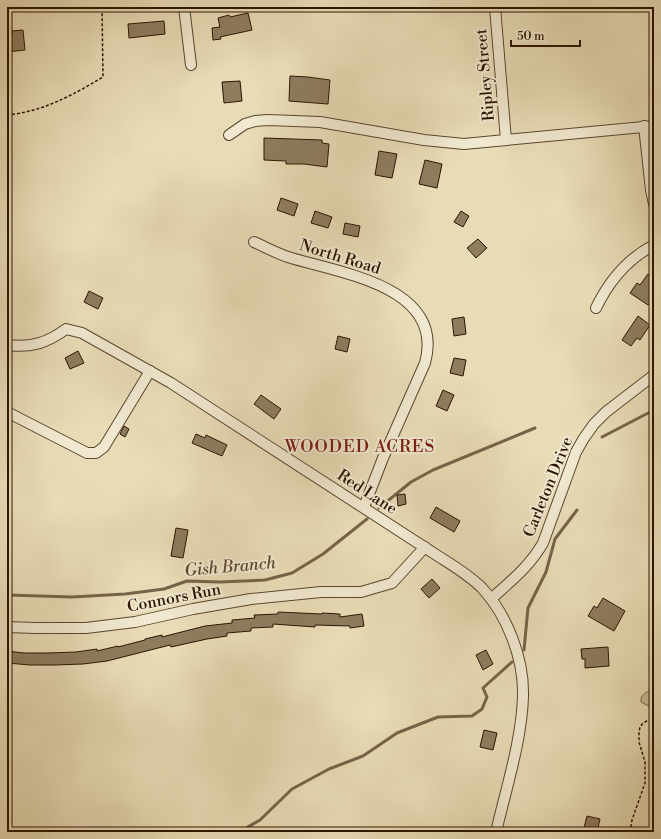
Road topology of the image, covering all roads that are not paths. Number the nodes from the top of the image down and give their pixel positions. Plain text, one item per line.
1 (184, 7) edge
2 (495, 7) edge
3 (191, 65) dead end
4 (649, 126) edge
5 (229, 135) dead end
6 (506, 140) junction
7 (654, 204) edge
8 (254, 242) dead end
9 (654, 245) edge
10 (596, 308) dead end
11 (7, 345) edge
12 (150, 370) junction
13 (654, 375) edge
14 (7, 412) edge
15 (364, 507) junction
16 (425, 547) junction
17 (491, 599) junction
18 (7, 627) edge
19 (496, 832) edge

1 - 3 street
2 - 6 street, Ripley Street
4 - 6 street
4 - 7 street
5 - 6 street
8 - 15 street, North Road
9 - 10 street
11 - 12 street, Red Lane
12 - 14 street
12 - 15 street, Red Lane
13 - 17 street, Carleton Drive
15 - 16 street, Red Lane
16 - 17 street, Red Lane
16 - 18 street, Connors Run
17 - 19 street, Red Lane

